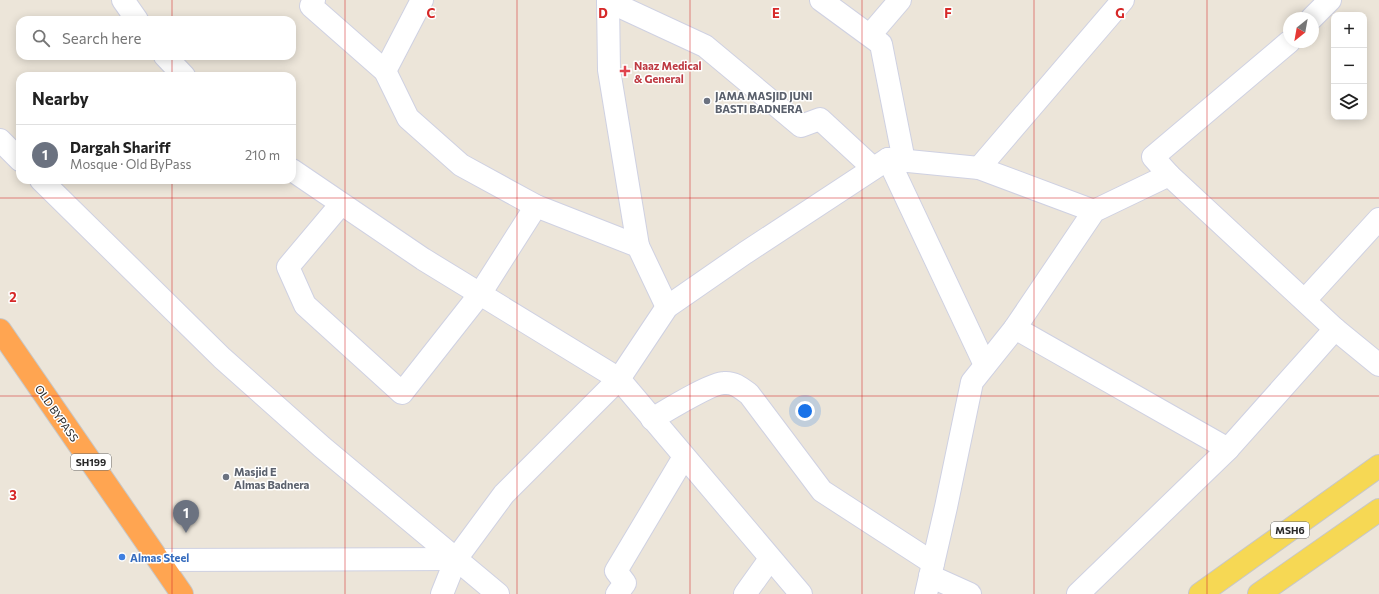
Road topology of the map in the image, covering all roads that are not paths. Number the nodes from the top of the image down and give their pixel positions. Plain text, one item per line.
1 (123, 0) edge
2 (314, 0) edge
3 (422, 0) edge
4 (608, 0) edge
5 (821, 0) edge
6 (900, 0) edge
7 (1123, 0) edge
8 (1330, 0) edge
9 (1318, 12) edge
10 (134, 16) edge
11 (870, 35) junction
12 (1283, 47) edge
13 (168, 60) edge
14 (385, 71) junction
15 (180, 72) edge
16 (0, 140) edge
17 (16, 156) edge
18 (888, 162) junction
19 (978, 168) junction
20 (296, 173) edge
21 (1169, 175) junction
22 (45, 184) edge
23 (342, 204) junction
24 (536, 206) junction
25 (1094, 212) junction
26 (1379, 219) edge
27 (638, 246) junction
28 (480, 294) junction
29 (1305, 300) junction
30 (667, 307) junction
31 (1016, 328) junction
32 (1335, 328) junction
33 (3, 341) edge
34 (985, 365) junction
35 (1379, 365) edge
36 (619, 380) junction
37 (652, 419) junction
38 (1228, 449) junction
39 (684, 457) junction
40 (1379, 466) edge
41 (1379, 510) edge
42 (456, 559) junction
43 (770, 559) junction
44 (159, 560) junction
45 (930, 578) edge
46 (182, 594) edge
47 (442, 594) edge
48 (498, 594) edge
49 (617, 594) edge
50 (745, 594) edge
51 (800, 594) edge
52 (970, 594) edge
53 (1078, 594) edge
54 (1200, 594) edge
55 (1258, 594) edge

1 - 10 street
2 - 14 street
3 - 14 street
4 - 18 street
4 - 27 street
5 - 11 street
6 - 11 street
7 - 19 street
8 - 9 street
11 - 18 street
12 - 21 street
13 - 15 street
14 - 24 street
16 - 17 street
18 - 19 street
18 - 30 street
18 - 34 street
19 - 25 street
20 - 23 street
21 - 25 street
21 - 29 street
22 - 42 street
23 - 28 street
23 - 28 street
24 - 27 street
24 - 28 street
25 - 31 street
26 - 29 street
27 - 30 street
28 - 36 street
29 - 32 street
30 - 36 street
31 - 34 street
31 - 38 street
32 - 35 street
32 - 38 street
33 - 44 highway, OLD BYPASS / SH199
34 - 45 street
36 - 37 street
36 - 42 street
37 - 39 street
37 - 45 street
38 - 53 street
39 - 43 street
39 - 49 street
40 - 54 main road, MSH6
41 - 55 main road
42 - 44 street
42 - 47 street
42 - 48 street
43 - 50 street
43 - 51 street
44 - 46 highway, OLD BYPASS / SH199
45 - 52 street

